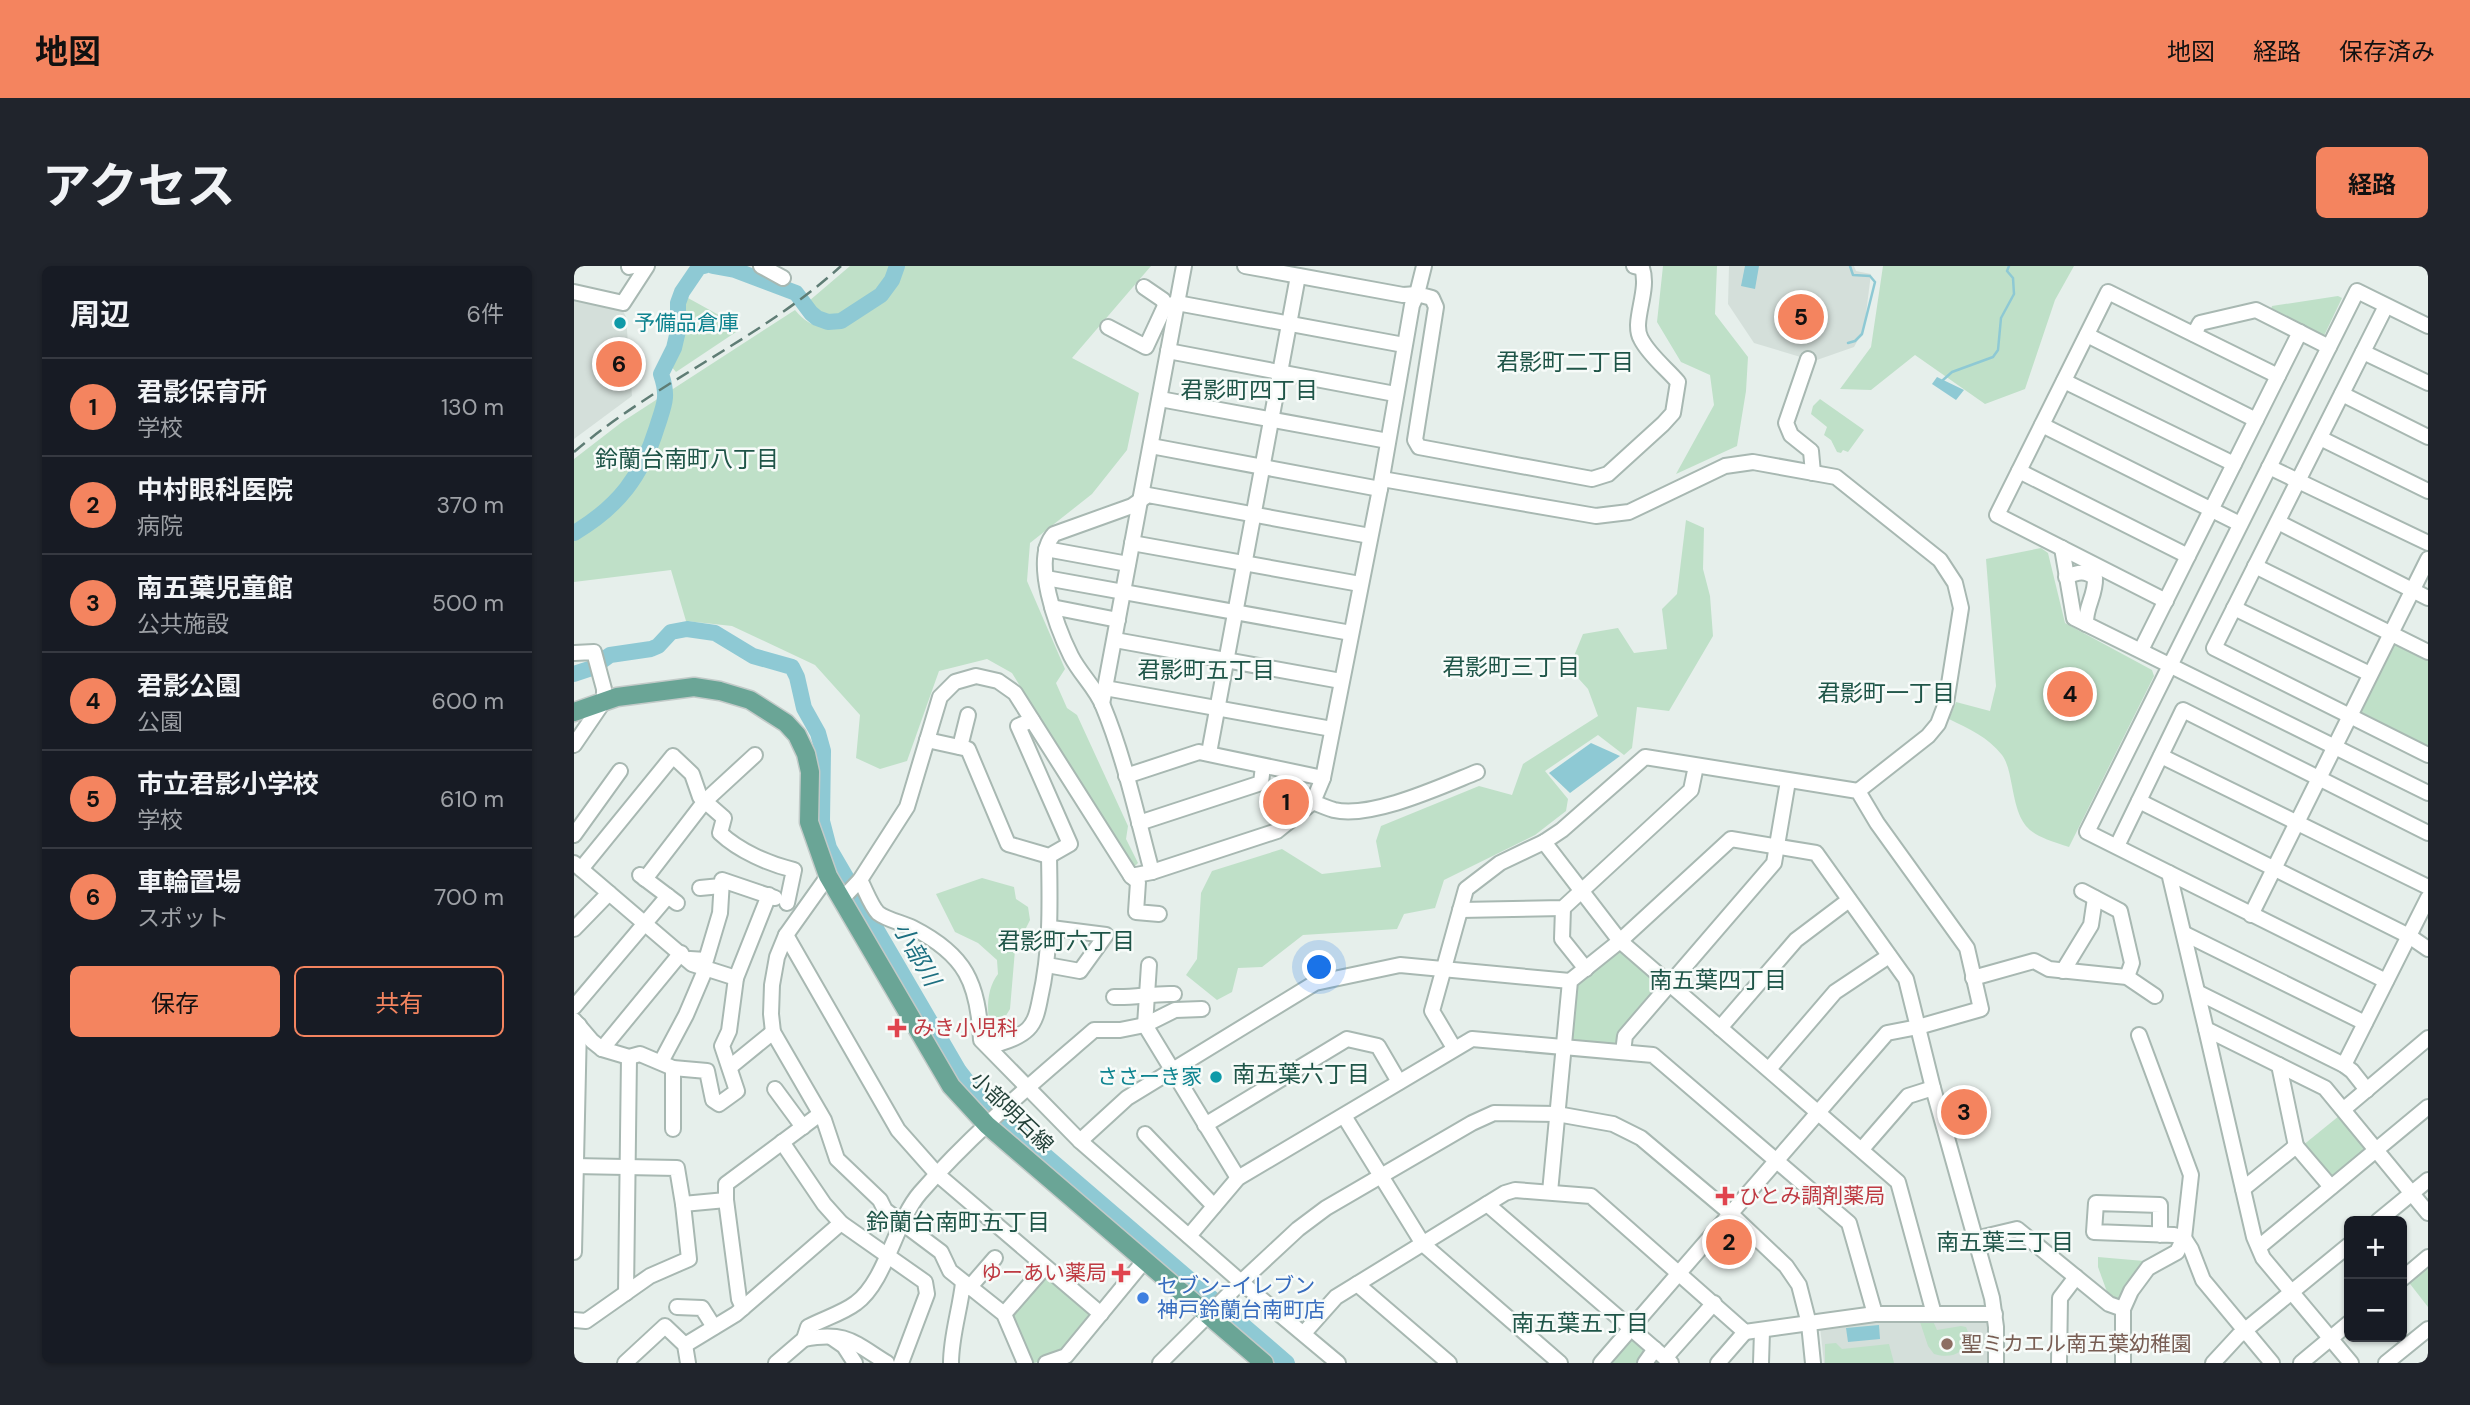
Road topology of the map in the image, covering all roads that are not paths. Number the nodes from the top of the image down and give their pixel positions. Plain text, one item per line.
1 (647, 266) edge
2 (761, 266) edge
3 (1184, 266) edge
4 (1245, 266) edge
5 (1424, 266) edge
6 (1634, 266) edge
7 (1298, 276) junction
8 (783, 278) dead end
9 (1144, 286) dead end
10 (574, 292) edge
11 (1417, 294) junction
12 (1171, 304) junction
13 (2386, 306) junction
14 (1289, 324) junction
15 (2428, 326) edge
16 (1108, 327) dead end
17 (2300, 332) junction
18 (2193, 334) junction
19 (2087, 335) junction
20 (1404, 345) junction
21 (2329, 347) junction
22 (1168, 351) junction
23 (2363, 352) junction
24 (1808, 359) dead end
25 (1280, 371) junction
26 (2278, 376) junction
27 (2064, 381) junction
28 (2428, 383) edge
29 (1395, 394) junction
30 (2342, 394) junction
31 (1160, 399) junction
32 (1272, 420) junction
33 (2256, 420) junction
34 (2042, 425) junction
35 (2428, 437) edge
36 (2320, 438) junction
37 (1388, 440) junction
38 (1151, 446) junction
39 (2234, 464) junction
40 (2269, 467) junction
41 (1263, 468) junction
42 (2019, 471) junction
43 (1813, 473) junction
44 (2298, 480) junction
45 (1381, 484) junction
46 (2428, 491) edge
47 (1140, 500) junction
48 (2212, 509) junction
49 (1254, 515) junction
50 (2278, 522) junction
51 (2240, 524) junction
52 (1370, 536) junction
53 (1132, 543) junction
54 (2428, 543) edge
55 (2062, 548) junction
56 (1046, 549) junction
57 (2188, 556) junction
58 (2428, 559) edge
59 (1128, 564) junction
60 (1243, 564) junction
61 (2255, 566) junction
62 (2067, 577) junction
63 (1046, 578) junction
64 (1360, 584) junction
65 (2412, 590) junction
66 (1124, 592) junction
67 (2428, 598) edge
68 (2166, 601) junction
69 (1052, 607) junction
70 (2234, 608) junction
71 (1235, 612) junction
72 (1118, 620) junction
73 (2086, 624) junction
74 (1351, 633) junction
75 (2390, 634) junction
76 (1115, 639) junction
77 (2141, 650) junction
78 (2428, 652) edge
79 (574, 653) edge
80 (1227, 660) junction
81 (2171, 665) junction
82 (2370, 674) junction
83 (1341, 681) junction
84 (1105, 688) junction
85 (604, 701) junction
86 (1102, 704) junction
87 (574, 706) edge
88 (1217, 708) junction
89 (574, 712) edge
90 (968, 715) dead end
91 (2350, 716) junction
92 (1032, 720) junction
93 (1332, 729) junction
94 (927, 740) junction
95 (574, 745) edge
96 (2335, 746) junction
97 (960, 747) junction
98 (1209, 753) junction
99 (755, 755) dead end
100 (2428, 755) edge
101 (2161, 756) junction
102 (1263, 766) junction
103 (1696, 766) junction
104 (620, 771) dead end
105 (1477, 772) dead end
106 (1126, 776) junction
107 (1323, 778) junction
108 (2319, 778) junction
109 (1788, 781) junction
110 (1858, 791) junction
111 (2428, 793) edge
112 (705, 801) junction
113 (2139, 801) junction
114 (1313, 802) junction
115 (1139, 823) junction
116 (2296, 823) junction
117 (2428, 833) edge
118 (574, 835) edge
119 (1544, 842) junction
120 (1776, 846) junction
121 (2117, 846) junction
122 (1049, 856) junction
123 (577, 866) edge
124 (2274, 868) junction
125 (1152, 872) junction
126 (2169, 873) junction
127 (828, 876) junction
128 (1131, 876) junction
129 (860, 880) junction
130 (721, 886) junction
131 (2428, 887) edge
132 (700, 888) dead end
133 (1582, 891) junction
134 (609, 893) junction
135 (769, 895) junction
136 (845, 896) junction
137 (2428, 898) edge
138 (1849, 900) junction
139 (787, 903) junction
140 (807, 905) junction
141 (1563, 908) junction
142 (1460, 910) junction
143 (1159, 914) dead end
144 (2250, 915) junction
145 (645, 924) junction
146 (1051, 928) junction
147 (574, 929) edge
148 (2185, 934) junction
149 (786, 935) junction
150 (2409, 936) junction
151 (1620, 941) junction
152 (2428, 948) edge
153 (684, 956) junction
154 (1889, 956) junction
155 (1047, 965) junction
156 (1149, 965) dead end
157 (706, 968) junction
158 (1444, 968) junction
159 (1586, 969) junction
160 (2063, 971) junction
161 (2127, 977) junction
162 (736, 978) junction
163 (1973, 978) junction
164 (1570, 981) junction
165 (2386, 981) junction
166 (1669, 984) junction
167 (2199, 993) junction
168 (1174, 994) dead end
169 (1147, 996) junction
170 (2155, 996) dead end
171 (1114, 997) dead end
172 (574, 1007) edge
173 (1202, 1009) dead end
174 (577, 1022) edge
175 (2365, 1023) junction
176 (1145, 1025) junction
177 (1918, 1027) junction
178 (1720, 1028) junction
179 (2206, 1029) junction
180 (773, 1032) junction
181 (2138, 1035) dead end
182 (2428, 1038) edge
183 (989, 1047) junction
184 (1564, 1047) junction
185 (1454, 1048) junction
186 (602, 1049) junction
187 (1623, 1052) junction
188 (629, 1056) junction
189 (667, 1065) junction
190 (2279, 1065) junction
191 (2344, 1065) junction
192 (730, 1067) junction
193 (1769, 1069) junction
194 (1172, 1071) junction
195 (1399, 1083) junction
196 (1027, 1086) junction
197 (1933, 1088) junction
198 (775, 1089) dead end
199 (2367, 1090) junction
200 (2428, 1107) edge
201 (2344, 1110) junction
202 (1817, 1112) junction
203 (820, 1114) junction
204 (1558, 1114) junction
205 (1344, 1116) junction
206 (991, 1122) junction
207 (1205, 1125) junction
208 (803, 1127) junction
209 (673, 1129) dead end
210 (1145, 1133) dead end
211 (782, 1142) junction
212 (1080, 1142) junction
213 (2296, 1146) junction
214 (1862, 1149) junction
215 (2377, 1150) junction
216 (1776, 1161) junction
217 (575, 1166) edge
218 (627, 1167) junction
219 (937, 1174) junction
220 (1380, 1176) junction
221 (1238, 1178) junction
222 (2428, 1180) edge
223 (2331, 1187) junction
224 (2243, 1189) junction
225 (1550, 1192) junction
226 (2412, 1194) junction
227 (726, 1200) junction
228 (684, 1203) junction
229 (1487, 1204) junction
230 (1214, 1206) junction
231 (1730, 1213) junction
232 (2428, 1213) edge
233 (2384, 1216) edge
234 (903, 1221) junction
235 (841, 1223) junction
236 (2160, 1235) junction
237 (1189, 1236) junction
238 (2184, 1238) junction
239 (1975, 1240) junction
240 (1423, 1244) junction
241 (2259, 1247) junction
242 (2344, 1249) edge
243 (574, 1252) edge
244 (887, 1255) junction
245 (2428, 1257) edge
246 (995, 1258) dead end
247 (1145, 1260) junction
248 (1045, 1267) junction
249 (1680, 1273) junction
250 (2407, 1275) edge
251 (2076, 1278) junction
252 (1241, 1282) junction
253 (1357, 1284) junction
254 (966, 1285) junction
255 (2292, 1292) junction
256 (626, 1293) junction
257 (1714, 1303) junction
258 (677, 1307) dead end
259 (743, 1308) junction
260 (2123, 1308) junction
261 (1211, 1312) junction
262 (1004, 1314) junction
263 (1101, 1314) junction
264 (1875, 1314) junction
265 (1934, 1314) junction
266 (1995, 1314) junction
267 (574, 1321) edge
268 (1809, 1324) junction
269 (715, 1327) junction
270 (2344, 1327) edge
271 (1631, 1328) junction
272 (2428, 1329) edge
273 (1762, 1331) junction
274 (2245, 1331) junction
275 (1745, 1332) junction
276 (1304, 1333) junction
277 (828, 1334) junction
278 (2331, 1338) junction
279 (804, 1339) junction
280 (685, 1345) junction
281 (1664, 1357) edge
282 (1253, 1360) edge
283 (625, 1363) edge
284 (688, 1363) edge
285 (776, 1363) edge
286 (856, 1363) edge
287 (887, 1363) edge
288 (901, 1363) edge
289 (951, 1363) edge
290 (1025, 1363) edge
291 (1046, 1363) edge
292 (1160, 1363) edge
293 (1338, 1363) edge
294 (1449, 1363) edge
295 (1560, 1363) edge
296 (1601, 1363) edge
297 (1645, 1363) edge
298 (1718, 1363) edge
299 (1761, 1363) edge
300 (1813, 1363) edge
301 (1996, 1363) edge
302 (2059, 1363) edge
303 (2123, 1363) edge
304 (2213, 1363) edge
305 (2272, 1363) edge
306 (2301, 1363) edge
307 (2351, 1363) edge
308 (2386, 1363) edge

1 - 10 street
2 - 8 street
3 - 12 street
4 - 7 street
5 - 11 street
6 - 11 street
7 - 11 street
7 - 14 street
9 - 12 street
11 - 20 street
12 - 14 street
12 - 16 street
12 - 22 street
13 - 15 street
13 - 21 street
13 - 23 street
14 - 20 street
14 - 25 street
17 - 18 street
17 - 21 street
17 - 26 street
18 - 19 street
18 - 26 street
19 - 27 street
19 - 33 street
20 - 29 street
21 - 40 street
22 - 25 street
22 - 31 street
23 - 28 street
23 - 30 street
24 - 43 street
25 - 29 street
25 - 32 street
26 - 33 street
27 - 34 street
27 - 39 street
29 - 37 street
30 - 35 street
30 - 36 street
31 - 32 street
31 - 38 street
32 - 37 street
32 - 41 street
33 - 39 street
34 - 42 street
34 - 48 street
36 - 44 street
36 - 46 street
37 - 45 street
38 - 41 street
38 - 47 street
39 - 48 street
40 - 44 street
40 - 51 street
41 - 45 street
41 - 49 street
42 - 55 street
42 - 57 street
43 - 45 street
43 - 110 street
44 - 50 street
44 - 54 street
45 - 52 street
47 - 49 street
47 - 53 street
47 - 56 street
48 - 51 street
48 - 57 street
49 - 52 street
49 - 60 street
50 - 61 street
50 - 65 street
51 - 81 street
52 - 64 street
53 - 59 street
53 - 60 street
55 - 62 street
55 - 68 street
56 - 59 street
56 - 63 street
57 - 68 street
58 - 65 street
59 - 66 street
60 - 64 street
60 - 71 street
61 - 70 street
61 - 75 street
62 - 73 street
62 - 73 street
63 - 66 street
63 - 69 street
64 - 74 street
65 - 67 street
65 - 75 street
66 - 71 street
66 - 72 street
68 - 77 street
69 - 72 street
69 - 86 street
70 - 82 street
70 - 91 street
71 - 74 street
71 - 80 street
72 - 76 street
73 - 77 street
74 - 83 street
75 - 78 street
75 - 82 street
76 - 80 street
76 - 84 street
77 - 81 street
79 - 85 street
80 - 83 street
80 - 88 street
81 - 96 street
81 - 121 street
82 - 91 street
83 - 93 street
84 - 86 street
84 - 88 street
85 - 87 street
85 - 89 main road, 小部明石線
85 - 95 street
85 - 127 main road, 小部明石線
86 - 106 street
88 - 93 street
88 - 98 street
90 - 97 street
91 - 96 street
91 - 100 street
92 - 94 street
92 - 122 street
92 - 128 street
93 - 107 street
94 - 97 street
94 - 129 street
96 - 108 street
96 - 111 street
97 - 122 street
98 - 102 street
98 - 106 street
99 - 112 street
101 - 108 street
101 - 113 street
101 - 116 street
102 - 107 street
102 - 115 street
103 - 109 street
103 - 119 street
103 - 133 street
104 - 118 street
105 - 114 street
106 - 115 street
107 - 114 street
108 - 116 street
108 - 117 street
109 - 110 street
109 - 120 street
110 - 163 street
112 - 123 street
112 - 139 street
112 - 145 street
113 - 121 street
113 - 124 street
114 - 125 street
115 - 125 street
116 - 124 street
116 - 131 street
119 - 133 street
119 - 142 street
120 - 138 street
120 - 151 street
120 - 166 street
121 - 126 street
122 - 146 street
123 - 134 street
124 - 144 street
124 - 150 street
125 - 128 street
126 - 144 street
126 - 148 street
127 - 136 main road, 小部明石線
127 - 140 street
128 - 143 street
129 - 136 street
129 - 183 street
130 - 132 street
130 - 135 street
130 - 153 street
133 - 141 street
133 - 151 street
134 - 145 street
134 - 147 street
135 - 139 street
135 - 162 street
136 - 206 main road, 小部明石線
137 - 150 street
138 - 154 street
138 - 178 street
139 - 140 street
140 - 149 street
141 - 142 street
141 - 159 street
142 - 158 street
144 - 165 street
145 - 153 street
145 - 172 street
146 - 155 street
146 - 155 street
148 - 167 street
148 - 175 street
149 - 180 street
149 - 219 street
150 - 152 street
150 - 165 street
151 - 159 street
151 - 166 street
153 - 157 street
153 - 186 street
154 - 177 street
154 - 193 street
155 - 183 street
156 - 169 street
157 - 162 street
157 - 189 street
158 - 164 street
158 - 185 street
158 - 194 street
159 - 164 street
160 - 161 street
160 - 161 street
160 - 163 street
161 - 170 street
162 - 192 street
163 - 177 street
164 - 184 street
165 - 175 street
166 - 178 street
166 - 187 street
167 - 179 street
167 - 191 street
168 - 169 street
169 - 171 street
169 - 176 street
173 - 176 street
174 - 186 street
174 - 217 street
175 - 191 street
176 - 194 street
176 - 196 street
177 - 197 street
177 - 202 street
178 - 193 street
179 - 190 street
179 - 224 street
180 - 192 street
180 - 203 street
181 - 238 street
182 - 199 street
183 - 196 street
184 - 185 street
184 - 187 street
184 - 204 street
185 - 195 street
186 - 188 street
187 - 216 street
188 - 189 street
188 - 218 street
189 - 192 street
189 - 209 street
190 - 201 street
190 - 213 street
191 - 199 street
193 - 202 street
194 - 207 street
194 - 212 street
195 - 205 street
195 - 207 street
196 - 206 street
196 - 212 street
197 - 214 street
197 - 239 street
198 - 208 street
199 - 201 street
200 - 215 street
201 - 215 street
202 - 214 street
202 - 216 street
203 - 208 street
203 - 234 street
204 - 220 street
204 - 225 street
204 - 231 street
205 - 220 street
205 - 221 street
206 - 219 street
206 - 247 main road, 小部明石線
207 - 221 street
208 - 211 street
210 - 230 street
211 - 227 street
211 - 235 street
212 - 237 street
213 - 223 street
213 - 224 street
214 - 265 street
215 - 223 street
215 - 226 street
216 - 231 street
216 - 264 street
217 - 218 street
217 - 243 street
218 - 228 street
218 - 256 street
219 - 234 street
219 - 248 street
220 - 240 street
220 - 252 street
221 - 230 street
222 - 226 street
223 - 241 street
224 - 241 street
225 - 229 street
225 - 249 street
226 - 232 street
226 - 233 street
227 - 228 street
227 - 259 street
228 - 256 street
229 - 240 street
229 - 271 street
230 - 237 street
231 - 249 street
231 - 268 street
234 - 244 street
234 - 254 street
235 - 244 street
235 - 259 street
236 - 236 street
236 - 238 street
237 - 252 street
238 - 260 street
238 - 274 street
239 - 251 street
239 - 266 street
240 - 253 street
240 - 295 street
241 - 255 street
242 - 255 street
244 - 279 street
244 - 288 street
245 - 250 street
246 - 254 street
247 - 261 main road, 小部明石線
247 - 263 street
248 - 262 street
248 - 263 street
249 - 257 street
249 - 271 street
251 - 260 street
251 - 302 street
252 - 261 street
252 - 276 street
253 - 276 street
253 - 294 street
254 - 262 street
254 - 289 street
255 - 274 street
255 - 278 street
256 - 267 street
257 - 275 street
257 - 281 street
258 - 269 street
259 - 269 street
260 - 303 street
261 - 282 main road, 小部明石線
261 - 292 street
262 - 290 street
263 - 291 street
264 - 265 street
264 - 268 street
265 - 266 street
266 - 301 street
268 - 273 street
268 - 300 street
269 - 280 street
270 - 278 street
271 - 281 street
271 - 296 street
272 - 308 street
273 - 275 street
273 - 299 street
274 - 304 street
274 - 305 street
275 - 298 street
276 - 293 street
277 - 279 street
277 - 286 street
277 - 287 street
278 - 306 street
278 - 307 street
279 - 285 street
280 - 283 street
280 - 284 street
281 - 297 street

